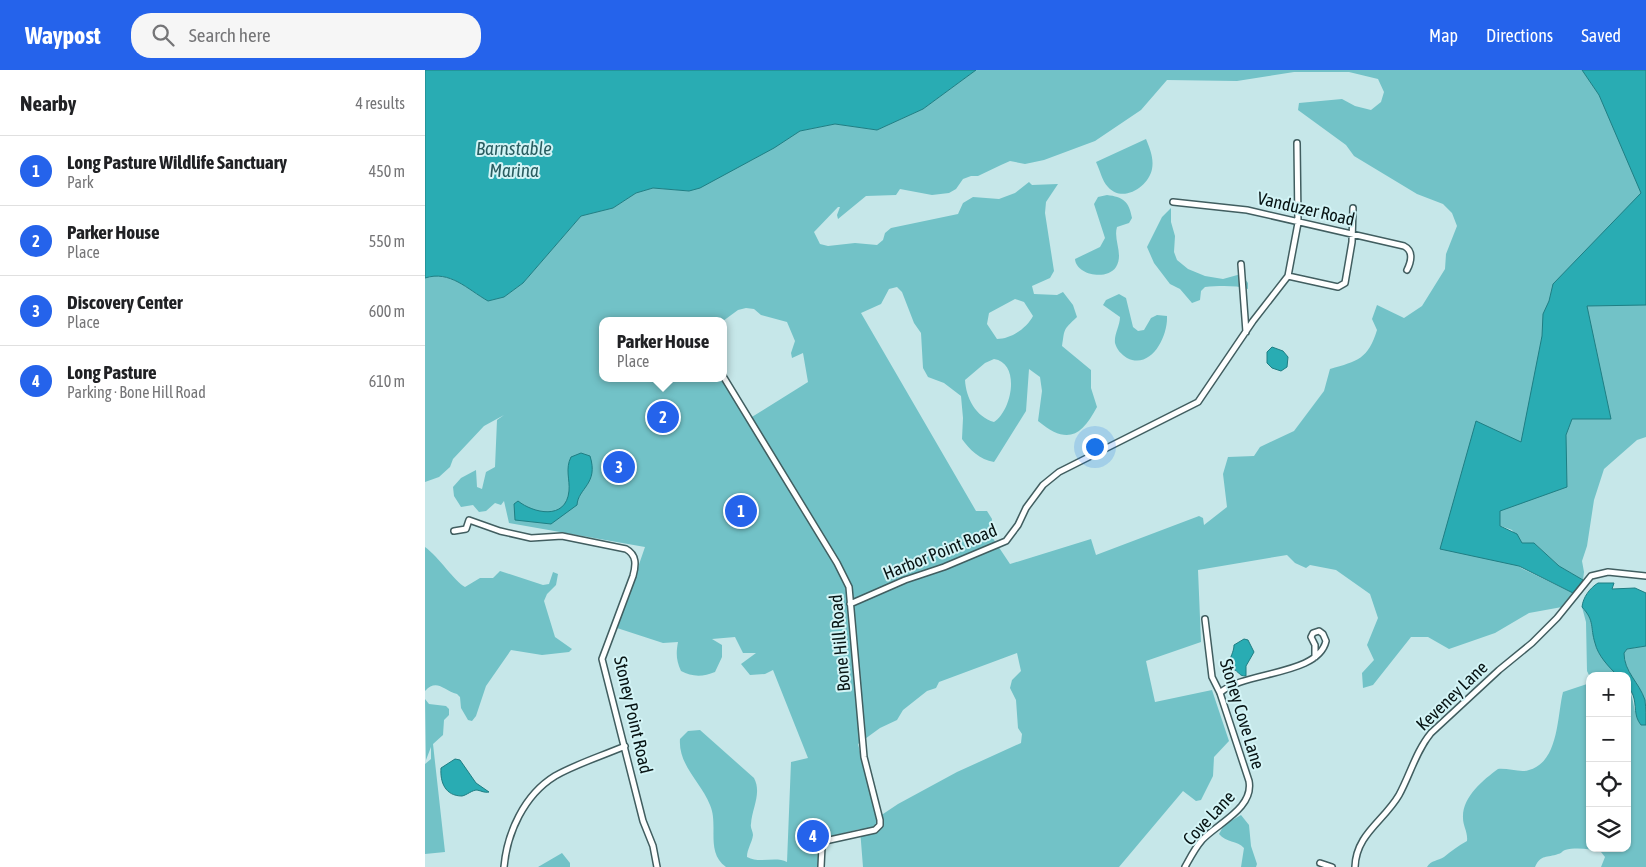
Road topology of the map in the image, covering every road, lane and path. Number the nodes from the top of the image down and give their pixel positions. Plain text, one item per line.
1 (1297, 143) dead end
2 (1173, 202) dead end
3 (1353, 208) dead end
4 (1298, 224) junction
5 (1352, 234) junction
6 (1241, 264) dead end
7 (1407, 270) dead end
8 (1288, 276) junction
9 (1246, 332) junction
10 (727, 382) edge
11 (454, 531) dead end
12 (1646, 576) edge
13 (850, 604) junction
14 (1205, 619) dead end
15 (1315, 657) junction
16 (1220, 692) junction
17 (625, 746) junction
18 (1250, 787) joint
19 (1320, 863) dead end
20 (503, 867) edge
21 (657, 867) edge
22 (821, 867) edge
23 (1185, 867) edge
24 (1332, 867) edge
25 (1355, 867) edge

1 - 4 street
2 - 4 street, Vanduzer Road
3 - 5 street
4 - 5 street, Vanduzer Road
4 - 8 street
5 - 7 street, Vanduzer Road
5 - 8 street
6 - 9 street
8 - 9 street, Harbor Point Road
9 - 13 street, Harbor Point Road
10 - 13 street, Bone Hill Road
11 - 17 street, Stoney Point Road
12 - 25 street, Keveney Lane
13 - 22 street, Bone Hill Road
14 - 16 street, Stoney Cove Lane
15 - 15 street
15 - 16 street
16 - 18 street, Stoney Cove Lane
17 - 20 street
17 - 21 street, Stoney Point Road
18 - 23 street, Cove Lane
19 - 24 street

